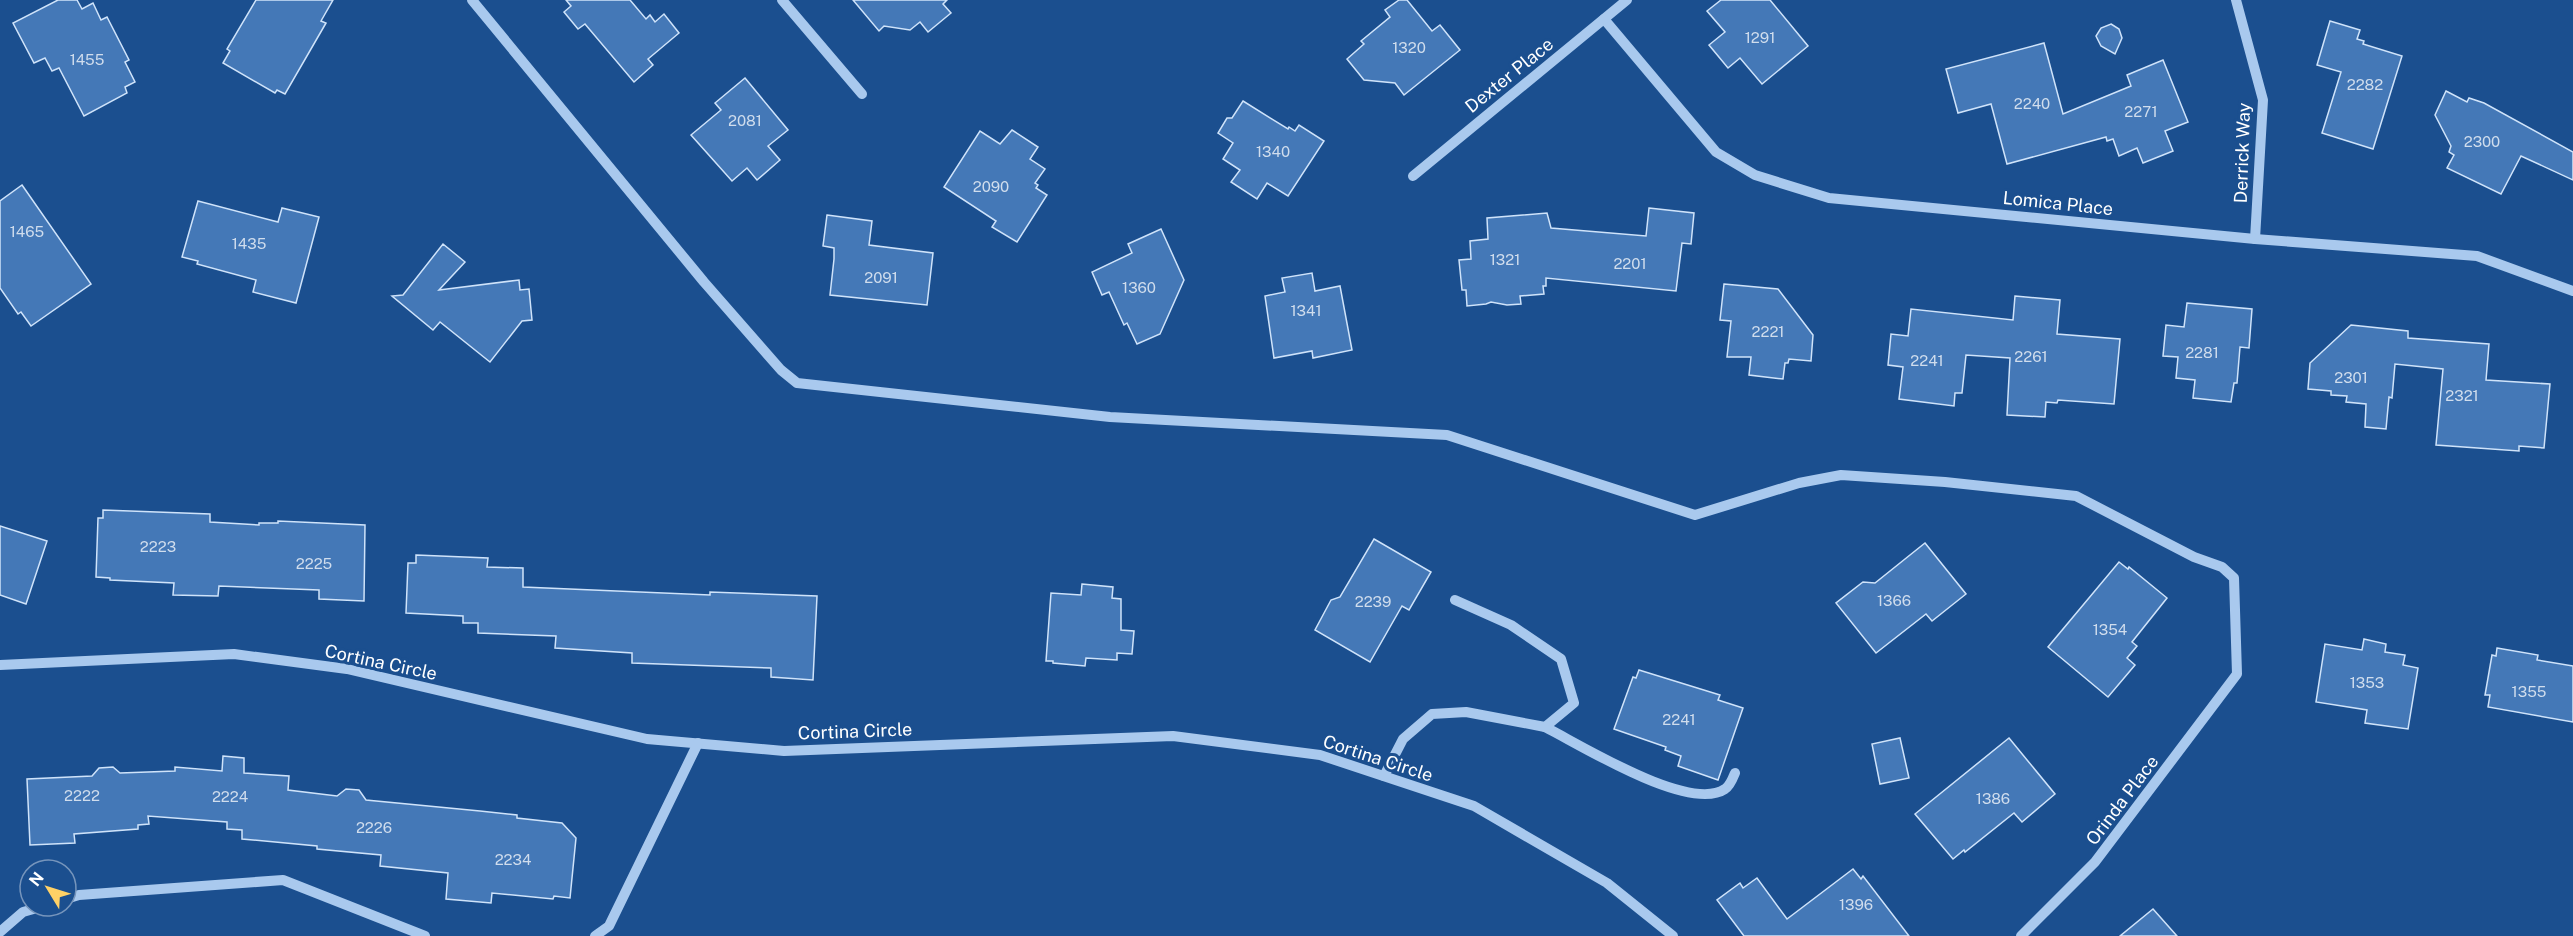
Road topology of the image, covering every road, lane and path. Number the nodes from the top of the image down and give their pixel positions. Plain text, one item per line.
1 (472, 0) edge
2 (782, 0) edge
3 (1627, 0) edge
4 (2236, 0) edge
5 (1604, 18) junction
6 (862, 94) dead end
7 (1413, 176) dead end
8 (2255, 239) junction
9 (2573, 291) edge
10 (1455, 600) dead end
11 (0, 665) edge
12 (1545, 727) junction
13 (698, 743) junction
14 (1736, 773) dead end
15 (1384, 776) junction
16 (78, 895) edge
17 (18, 917) edge
18 (0, 932) edge
19 (425, 936) edge
20 (595, 936) edge
21 (1673, 936) edge
22 (2021, 936) edge

1 - 22 street, Orinda Place
2 - 6 street
3 - 5 street, Dexter Place
4 - 8 street, Derrick Way
5 - 7 street, Dexter Place
5 - 8 street, Lomica Place
8 - 9 street, Lomica Place
10 - 12 street
11 - 13 street, Cortina Circle
12 - 14 street
12 - 15 street
13 - 15 street, Cortina Circle
13 - 20 street
15 - 21 street, Cortina Circle
16 - 19 street
17 - 18 street

